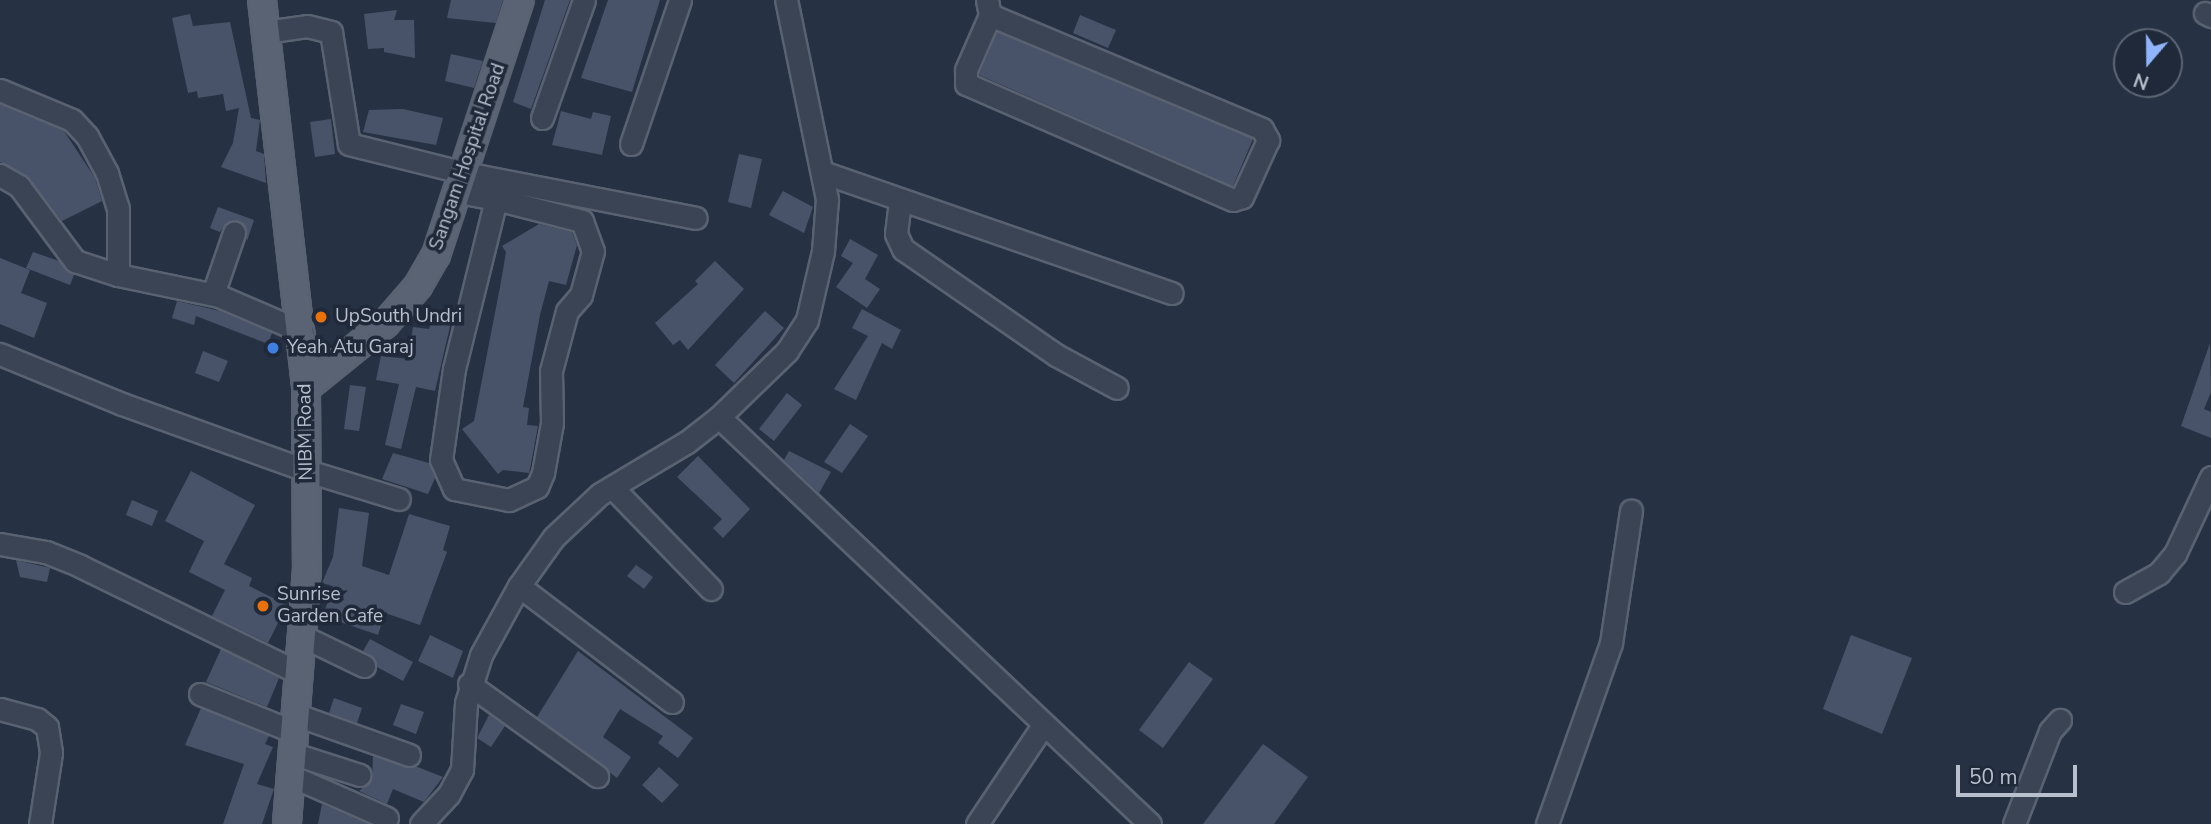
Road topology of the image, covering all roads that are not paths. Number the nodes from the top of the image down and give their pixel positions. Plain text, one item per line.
1 (262, 0) edge
2 (520, 0) edge
3 (583, 0) edge
4 (680, 0) edge
5 (786, 0) edge
6 (989, 8) edge
7 (265, 32) junction
8 (0, 90) edge
9 (542, 118) dead end
10 (631, 144) dead end
11 (822, 172) junction
12 (0, 175) edge
13 (462, 183) junction
14 (496, 199) junction
15 (900, 201) junction
16 (696, 218) dead end
17 (234, 233) dead end
18 (118, 275) junction
19 (1172, 293) dead end
20 (213, 294) junction
21 (303, 332) junction
22 (0, 354) edge
23 (306, 388) junction
24 (1117, 388) dead end
25 (719, 416) junction
26 (308, 471) junction
27 (2211, 477) edge
28 (612, 487) junction
29 (399, 499) dead end
30 (1631, 511) dead end
31 (0, 544) edge
32 (519, 586) junction
33 (711, 589) dead end
34 (2125, 592) dead end
35 (302, 636) junction
36 (364, 666) dead end
37 (299, 673) junction
38 (470, 684) junction
39 (200, 694) dead end
40 (672, 702) dead end
41 (0, 709) edge
42 (2060, 720) dead end
43 (1042, 727) junction
44 (291, 743) junction
45 (409, 755) dead end
46 (360, 775) dead end
47 (597, 776) dead end
48 (387, 818) dead end
49 (40, 824) edge
50 (287, 824) edge
51 (421, 824) edge
52 (977, 824) edge
53 (1150, 824) edge
54 (1547, 824) edge
55 (2014, 824) edge

1 - 7 main road, NIBM Road
2 - 13 main road, Sangam Hospital Road
3 - 9 street
4 - 10 street
5 - 11 street
6 - 6 street
7 - 13 street
7 - 21 main road, NIBM Road
8 - 18 street
11 - 15 street
11 - 25 street
12 - 18 street
13 - 14 street
13 - 16 street
13 - 23 main road, Sangam Hospital Road
14 - 14 street
15 - 19 street
15 - 24 street
17 - 20 street
18 - 20 street
20 - 21 street
21 - 23 main road, NIBM Road
22 - 26 street
23 - 26 main road, NIBM Road
25 - 28 street
25 - 43 street
26 - 29 street
26 - 35 main road, NIBM Road
27 - 34 street
28 - 32 street
28 - 33 street
30 - 54 street
31 - 37 street
32 - 38 street
32 - 40 street
35 - 36 street
35 - 37 main road, NIBM Road
37 - 44 main road, NIBM Road
38 - 47 street
38 - 51 street
39 - 44 street
41 - 49 street
42 - 55 street
43 - 52 street
43 - 53 street
44 - 45 street
44 - 46 street
44 - 48 street
44 - 50 main road, NIBM Road

